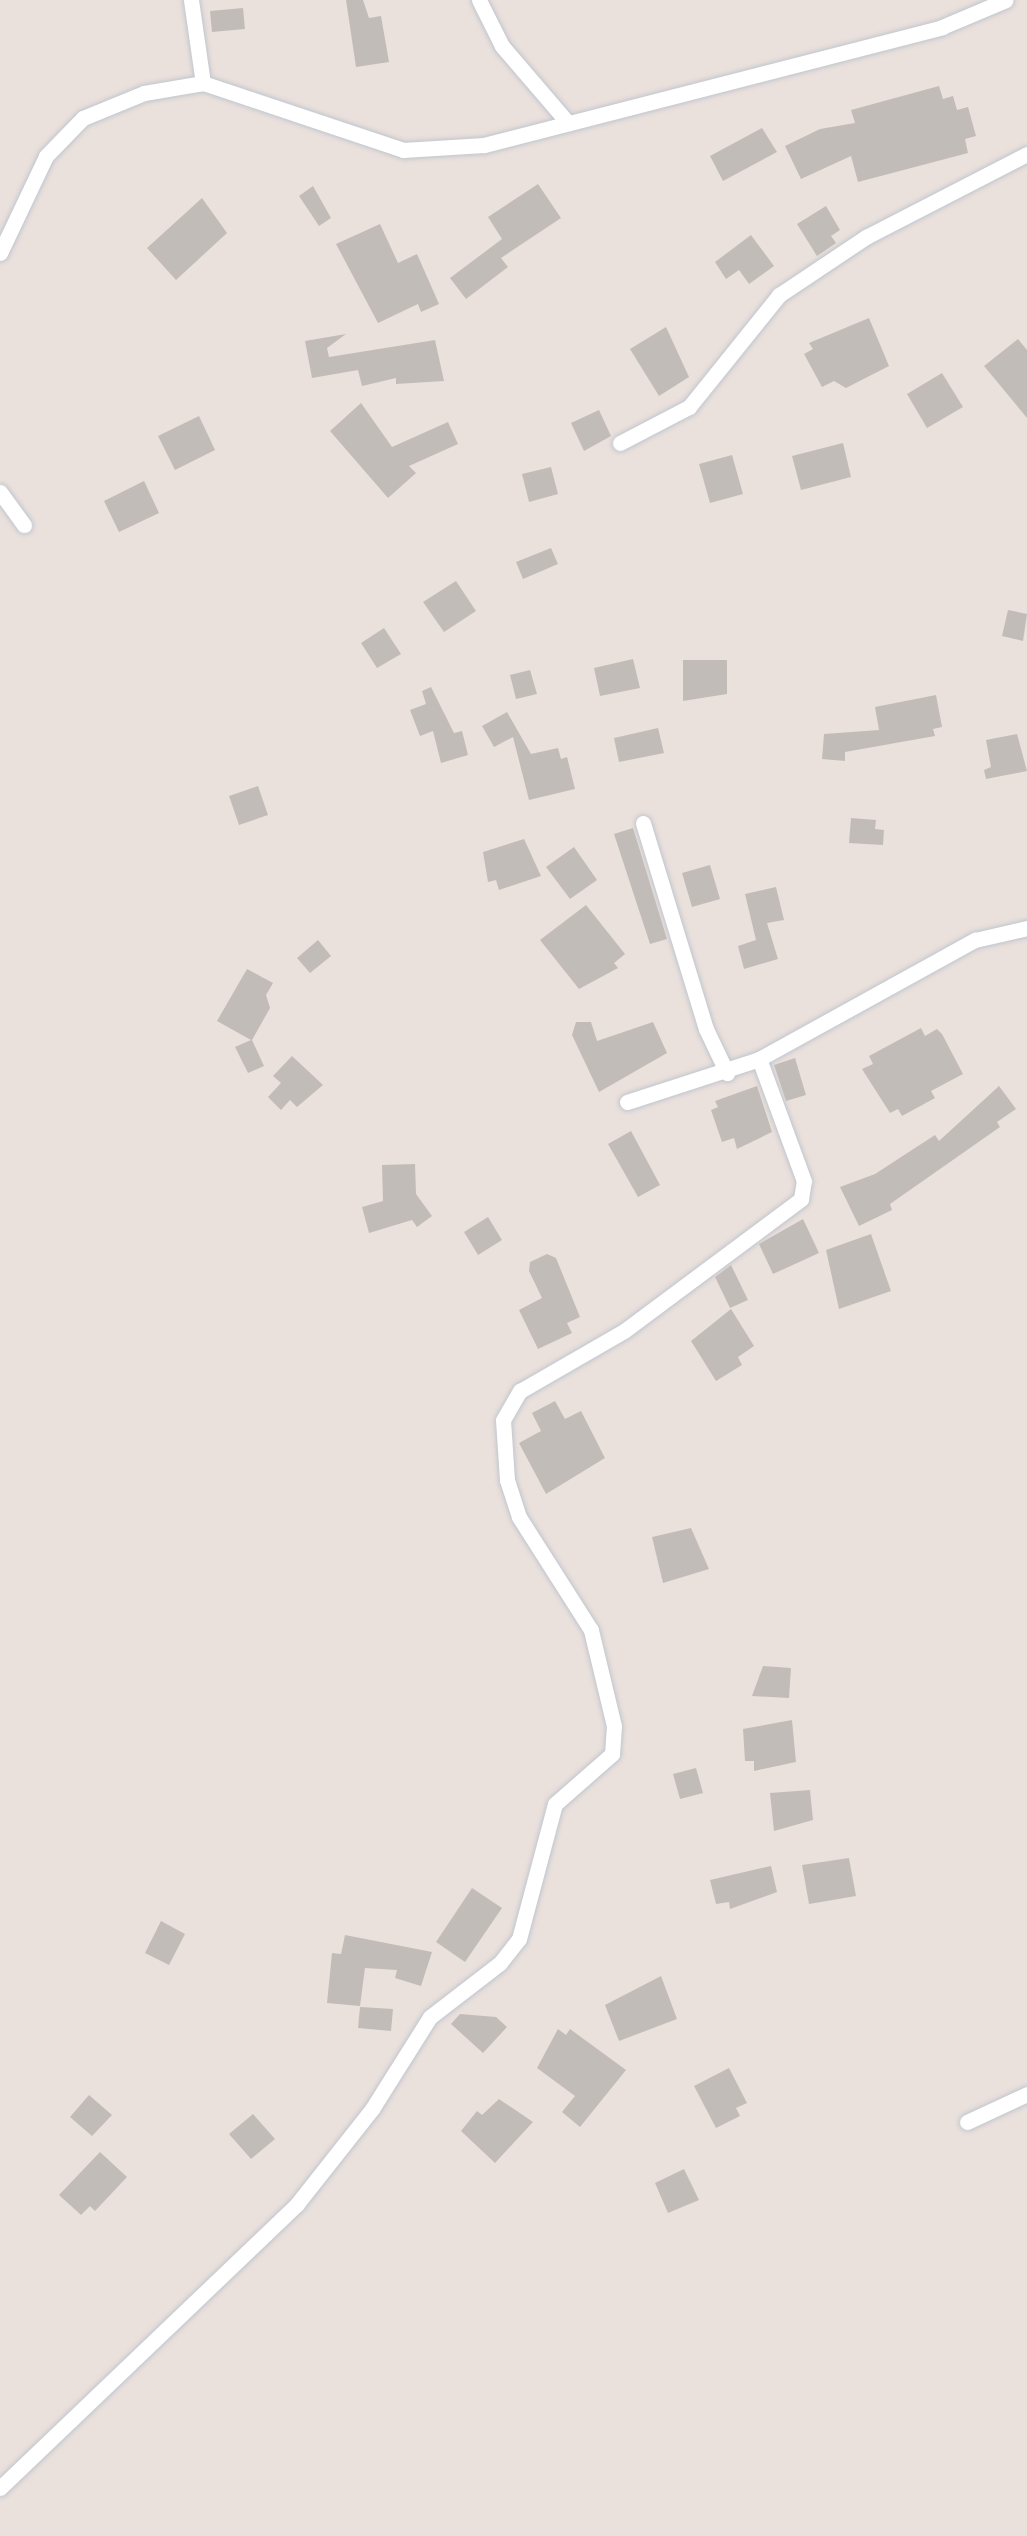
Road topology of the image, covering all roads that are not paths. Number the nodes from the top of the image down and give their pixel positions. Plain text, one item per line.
1 (191, 0) edge
2 (478, 0) edge
3 (1006, 0) edge
4 (203, 83) junction
5 (568, 123) junction
6 (1027, 154) edge
7 (0, 253) edge
8 (620, 443) dead end
9 (0, 492) edge
10 (24, 525) dead end
11 (642, 823) dead end
12 (1027, 928) edge
13 (760, 1059) junction
14 (728, 1073) junction
15 (627, 1102) dead end
16 (1027, 2094) edge
17 (967, 2122) dead end
18 (0, 2488) edge

1 - 4 street
2 - 5 street
3 - 5 street
4 - 5 street
4 - 7 street
6 - 8 street
9 - 10 street
11 - 14 street
12 - 13 street
13 - 14 street
13 - 18 street
14 - 15 street
16 - 17 street

